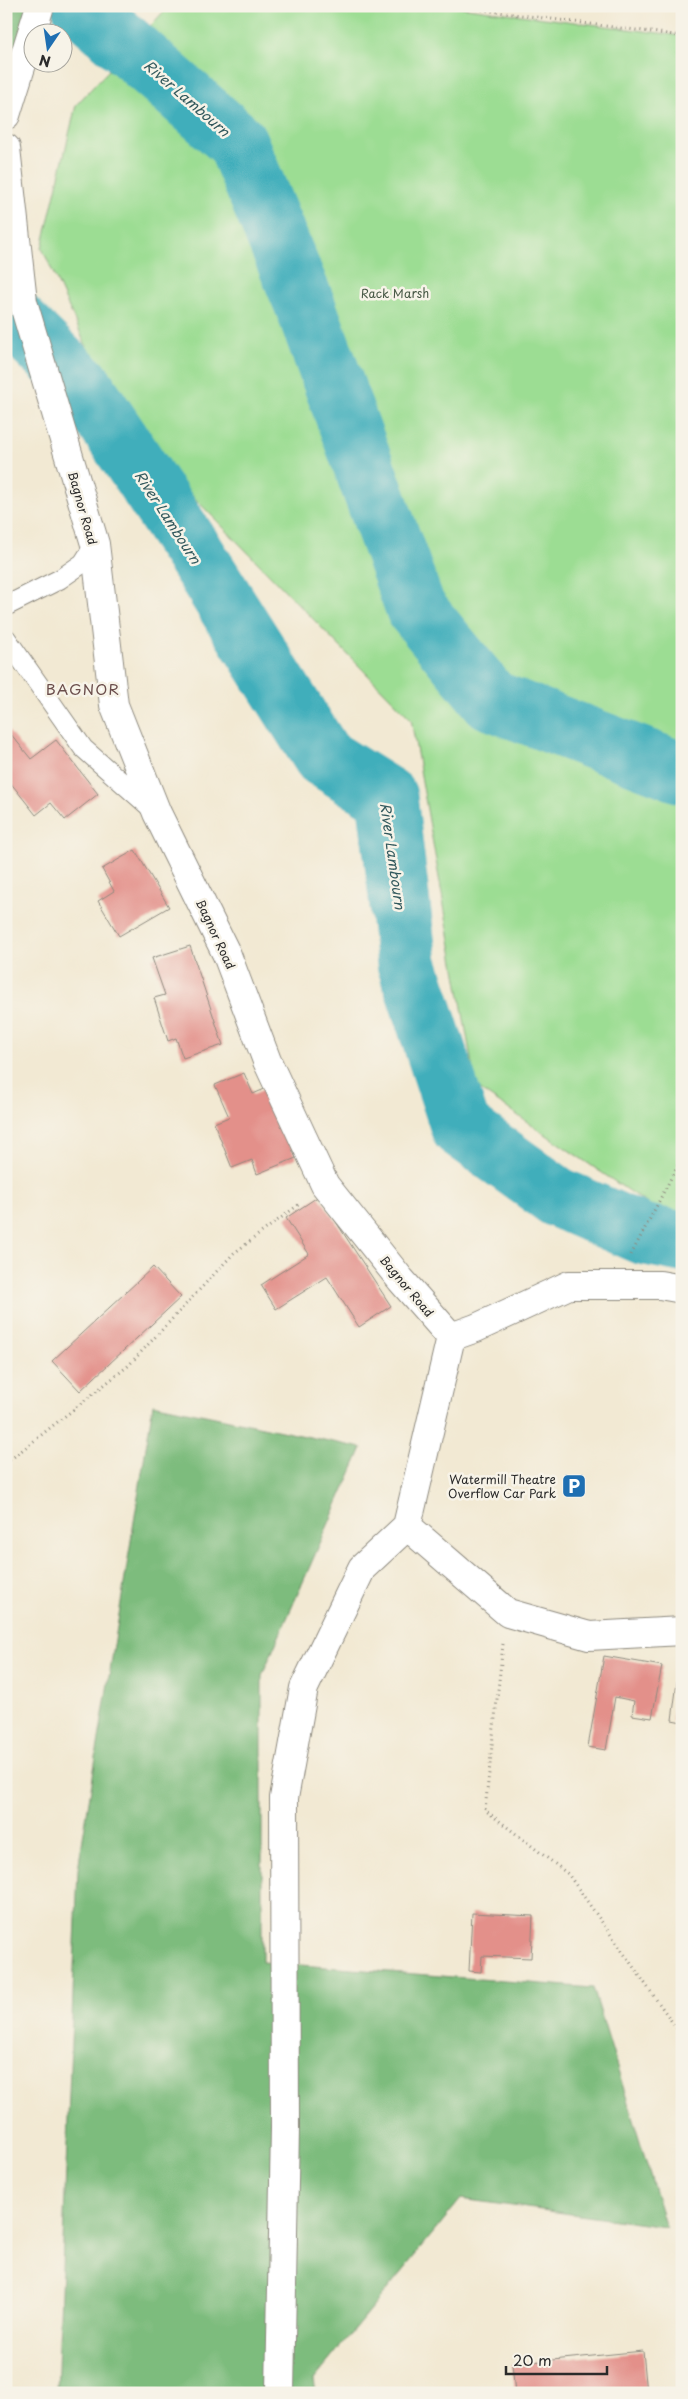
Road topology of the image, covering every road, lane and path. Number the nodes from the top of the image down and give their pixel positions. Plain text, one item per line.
1 (40, 6) edge
2 (452, 6) edge
3 (682, 36) edge
4 (6, 115) edge
5 (6, 148) edge
6 (95, 544) junction
7 (6, 606) edge
8 (6, 638) edge
9 (157, 813) junction
10 (682, 1158) edge
11 (325, 1185) junction
12 (615, 1286) junction
13 (682, 1289) edge
14 (451, 1337) junction
15 (6, 1463) edge
16 (407, 1526) junction
17 (508, 1613) junction
18 (682, 1631) edge
19 (682, 2036) edge
20 (280, 2393) edge

1 - 4 street
2 - 3 path
5 - 6 street, Bagnor Road
6 - 7 lane
6 - 9 street, Bagnor Road
8 - 9 lane
9 - 11 street, Bagnor Road
10 - 12 path
11 - 14 street, Bagnor Road
11 - 15 path
12 - 13 street
12 - 14 street
14 - 16 street
16 - 17 street
16 - 20 street
17 - 18 street
17 - 19 path

